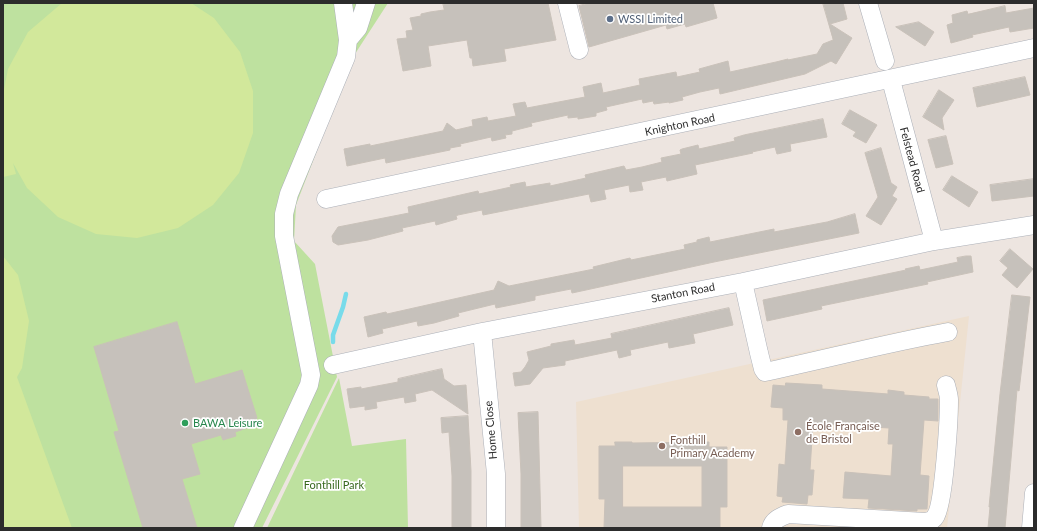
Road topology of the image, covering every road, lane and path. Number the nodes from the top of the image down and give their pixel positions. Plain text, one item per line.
1 (343, 3) edge
2 (366, 3) edge
3 (567, 3) edge
4 (868, 3) edge
5 (348, 40) junction
6 (1034, 48) edge
7 (579, 50) dead end
8 (885, 61) dead end
9 (891, 80) junction
10 (326, 199) dead end
11 (1034, 225) edge
12 (934, 240) junction
13 (743, 282) junction
14 (482, 332) junction
15 (948, 332) dead end
16 (333, 365) dead end
17 (946, 385) dead end
18 (1034, 493) edge
19 (243, 528) edge
20 (496, 528) edge
21 (771, 528) edge
22 (1031, 528) edge

1 - 5 street
2 - 5 street
3 - 7 street
4 - 8 street
5 - 19 street
6 - 9 street, Knighton Road
9 - 10 street, Knighton Road
9 - 12 street, Felstead Road
11 - 12 street, Stanton Road
12 - 13 street, Stanton Road
13 - 14 street, Stanton Road
13 - 15 street
14 - 16 street, Stanton Road
14 - 20 street, Home Close
17 - 21 street
18 - 22 street

